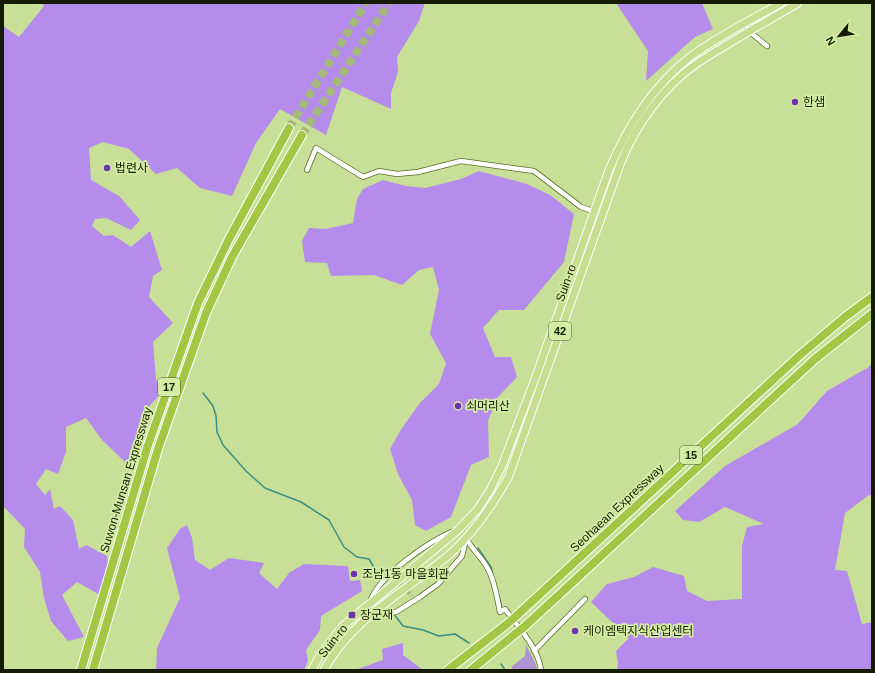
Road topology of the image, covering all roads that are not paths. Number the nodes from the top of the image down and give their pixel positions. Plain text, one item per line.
1 (781, 3) edge
2 (798, 3) edge
3 (745, 23) junction
4 (750, 32) junction
5 (767, 46) dead end
6 (289, 128) tunnel mouth
7 (302, 135) tunnel mouth
8 (307, 170) dead end
9 (594, 212) junction
10 (602, 214) junction
11 (872, 297) edge
12 (872, 315) edge
13 (458, 530) junction
14 (466, 538) junction
15 (585, 599) dead end
16 (370, 603) junction
17 (371, 616) junction
18 (534, 651) junction
19 (94, 666) edge
20 (81, 670) edge
21 (312, 670) edge
22 (324, 670) edge
23 (448, 670) edge
24 (471, 670) edge
25 (541, 670) edge

1 - 3 main road, Suin-ro / 42
2 - 4 main road, Suin-ro / 42
3 - 4 street
3 - 9 main road, Suin-ro / 42
4 - 5 street
4 - 10 main road, Suin-ro / 42
6 - 20 highway, Suwon-Munsan Expressway / 17
7 - 19 highway, Suwon-Munsan Expressway / 17
8 - 9 street
9 - 10 street
9 - 13 main road, Suin-ro / 42
10 - 14 main road, Suin-ro / 42
11 - 23 highway, Seohaean Expressway / 15, bridge
12 - 24 highway, Seohaean Expressway / 15, bridge
13 - 16 main road, Suin-ro / 42
13 - 16 street
14 - 17 main road, Suin-ro / 42
14 - 17 street
14 - 18 street
15 - 18 street
16 - 21 main road, Suin-ro / 42
17 - 22 main road, Suin-ro / 42
18 - 25 street

